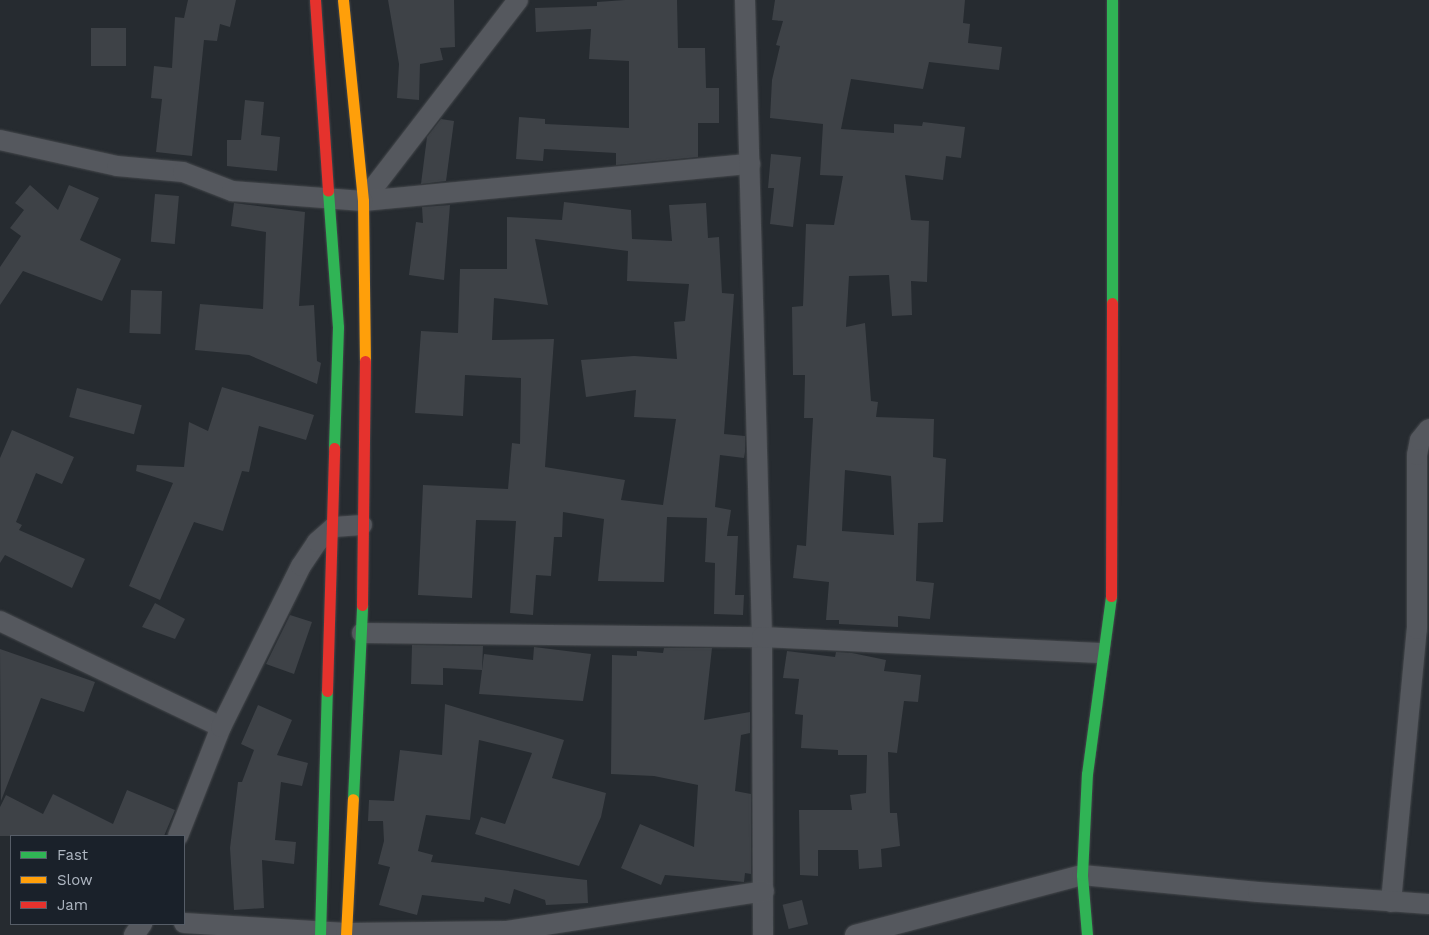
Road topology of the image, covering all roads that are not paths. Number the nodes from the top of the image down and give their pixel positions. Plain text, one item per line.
1 (316, 0) edge
2 (344, 0) edge
3 (518, 0) edge
4 (745, 0) edge
5 (1112, 0) edge
6 (0, 140) edge
7 (750, 164) junction
8 (329, 198) junction
9 (363, 200) junction
10 (338, 327) junction
11 (365, 329) junction
12 (1429, 429) edge
13 (362, 525) junction
14 (334, 527) junction
15 (0, 621) edge
16 (362, 633) junction
17 (762, 638) junction
18 (1100, 653) junction
19 (221, 728) junction
20 (339, 778) junction
21 (178, 835) edge
22 (1082, 875) junction
23 (764, 891) junction
24 (1391, 902) junction
25 (1429, 904) edge
26 (185, 923) edge
27 (320, 932) edge
28 (346, 934) edge
29 (762, 935) edge
30 (855, 935) edge
31 (1087, 935) edge

1 - 8 street
2 - 9 street
3 - 9 street
4 - 7 street
5 - 18 street
6 - 8 street
7 - 9 street
7 - 17 street
8 - 9 street
8 - 10 street
9 - 11 street
10 - 11 street
10 - 14 street
11 - 13 street
12 - 24 street
13 - 14 street
13 - 16 street
14 - 19 street
14 - 20 street
15 - 19 street
16 - 17 street
16 - 20 street
17 - 18 street
17 - 23 street
18 - 22 street
19 - 21 street
20 - 27 street
20 - 28 street
22 - 24 street
22 - 30 street
22 - 31 street
23 - 28 street
23 - 29 street
24 - 25 street
26 - 27 street
27 - 28 street

